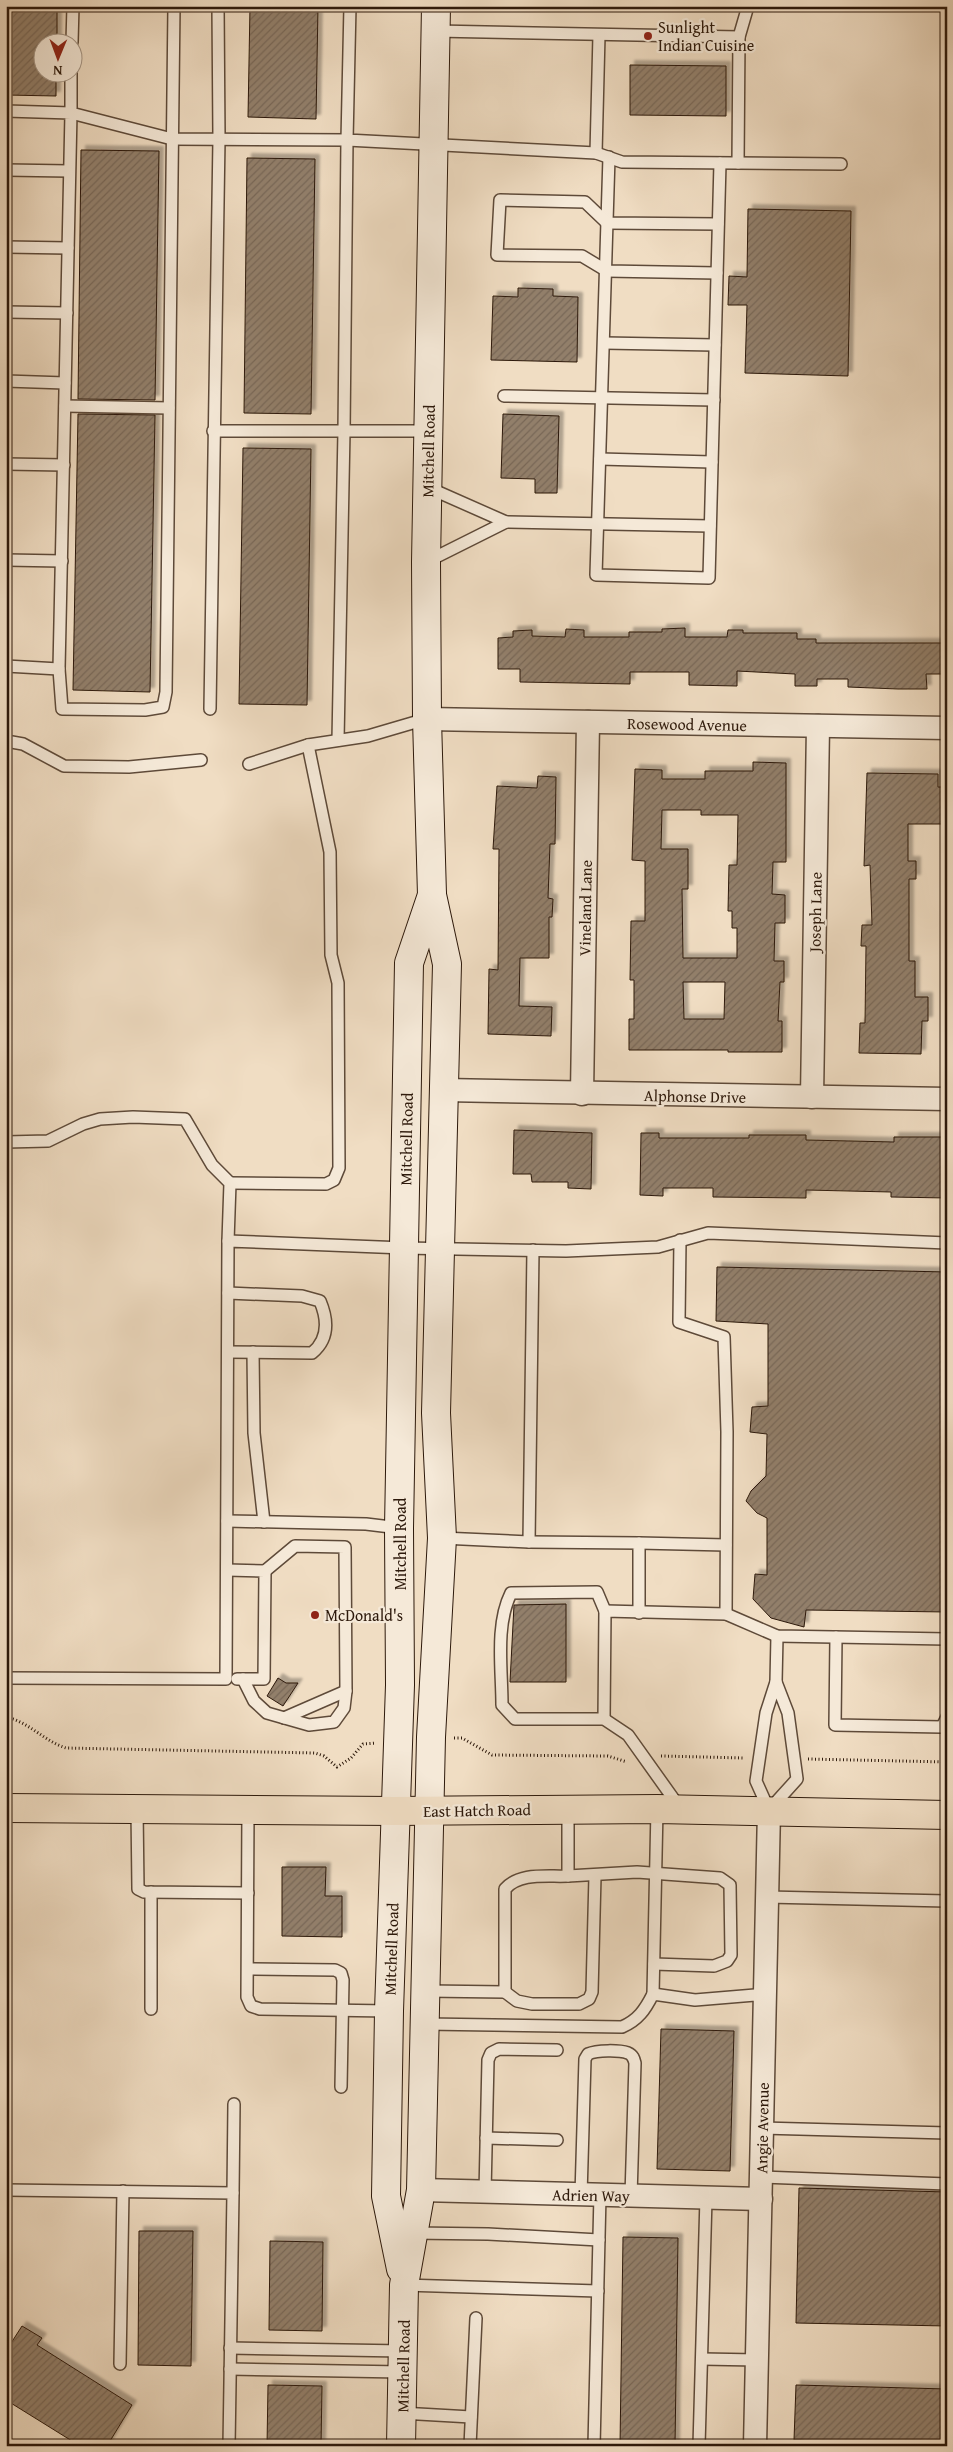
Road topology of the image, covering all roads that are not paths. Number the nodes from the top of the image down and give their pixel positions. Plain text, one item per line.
1 (73, 6) edge
2 (174, 6) edge
3 (218, 6) edge
4 (350, 6) edge
5 (748, 6) edge
6 (436, 19) edge
7 (72, 32) edge
8 (599, 35) junction
9 (739, 37) junction
10 (71, 82) edge
11 (6, 111) edge
12 (71, 113) junction
13 (172, 139) junction
14 (219, 139) junction
15 (348, 140) junction
16 (434, 146) junction
17 (596, 153) junction
18 (609, 158) junction
19 (720, 163) junction
20 (738, 163) junction
21 (841, 164) dead end
22 (6, 170) edge
23 (70, 171) junction
24 (607, 223) junction
25 (718, 224) junction
26 (6, 247) edge
27 (68, 248) junction
28 (607, 271) junction
29 (717, 272) junction
30 (6, 312) edge
31 (67, 313) junction
32 (604, 343) junction
33 (715, 345) junction
34 (6, 381) edge
35 (65, 383) junction
36 (504, 396) dead end
37 (602, 398) junction
38 (714, 400) junction
39 (65, 406) junction
40 (169, 408) junction
41 (213, 431) junction
42 (344, 431) junction
43 (428, 431) junction
44 (600, 459) junction
45 (712, 462) junction
46 (6, 464) edge
47 (64, 465) junction
48 (427, 488) junction
49 (506, 522) junction
50 (598, 524) junction
51 (710, 526) junction
52 (6, 560) edge
53 (62, 561) junction
54 (426, 562) junction
55 (6, 666) edge
56 (59, 669) junction
57 (210, 709) dead end
58 (427, 719) junction
59 (588, 722) junction
60 (818, 726) junction
61 (947, 728) edge
62 (338, 740) junction
63 (6, 741) edge
64 (308, 745) junction
65 (201, 760) dead end
66 (249, 764) dead end
67 (432, 895) junction
68 (444, 1090) junction
69 (582, 1094) junction
70 (812, 1097) junction
71 (947, 1099) edge
72 (6, 1142) edge
73 (230, 1183) junction
74 (680, 1240) junction
75 (228, 1241) junction
76 (947, 1242) edge
77 (404, 1248) junction
78 (441, 1248) junction
79 (533, 1250) junction
80 (228, 1293) junction
81 (228, 1352) junction
82 (254, 1352) junction
83 (227, 1521) junction
84 (264, 1522) junction
85 (399, 1528) junction
86 (442, 1538) junction
87 (529, 1542) junction
88 (639, 1543) junction
89 (726, 1545) junction
90 (227, 1570) junction
91 (265, 1571) junction
92 (605, 1611) junction
93 (639, 1614) junction
94 (726, 1614) junction
95 (777, 1636) junction
96 (836, 1637) junction
97 (947, 1638) edge
98 (6, 1678) edge
99 (226, 1679) junction
100 (243, 1679) junction
101 (776, 1682) junction
102 (346, 1691) junction
103 (947, 1717) edge
104 (284, 1718) junction
105 (604, 1720) junction
106 (6, 1808) edge
107 (137, 1809) junction
108 (430, 1809) junction
109 (568, 1809) junction
110 (669, 1809) junction
111 (248, 1810) junction
112 (769, 1810) junction
113 (395, 1811) junction
114 (947, 1815) edge
115 (656, 1873) junction
116 (568, 1876) junction
117 (595, 1876) junction
118 (151, 1892) junction
119 (248, 1893) junction
120 (767, 1897) junction
121 (947, 1901) edge
122 (654, 1964) junction
123 (248, 1968) junction
124 (427, 1991) junction
125 (505, 1992) junction
126 (653, 1994) junction
127 (765, 1997) junction
128 (151, 2008) dead end
129 (343, 2011) junction
130 (389, 2011) junction
131 (426, 2024) junction
132 (557, 2050) dead end
133 (341, 2087) dead end
134 (234, 2104) dead end
135 (762, 2128) junction
136 (947, 2133) edge
137 (486, 2138) junction
138 (557, 2140) dead end
139 (947, 2184) edge
140 (761, 2188) junction
141 (6, 2190) edge
142 (421, 2190) junction
143 (123, 2191) junction
144 (486, 2192) junction
145 (233, 2193) junction
146 (590, 2195) junction
147 (631, 2196) junction
148 (706, 2198) junction
149 (413, 2233) junction
150 (599, 2240) junction
151 (404, 2285) junction
152 (598, 2291) junction
153 (476, 2318) dead end
154 (230, 2348) junction
155 (702, 2359) junction
156 (757, 2360) junction
157 (403, 2361) junction
158 (120, 2364) dead end
159 (230, 2369) junction
160 (402, 2413) junction
161 (471, 2417) junction
162 (229, 2446) edge
163 (401, 2446) edge
164 (470, 2446) edge
165 (594, 2446) edge
166 (699, 2446) edge
167 (755, 2446) edge

1 - 7 lane
2 - 13 lane
3 - 14 lane
4 - 15 lane
5 - 9 lane
6 - 8 lane
6 - 16 main road, Mitchell Road
8 - 9 lane
8 - 17 lane
9 - 20 lane
10 - 12 lane
11 - 12 lane
12 - 13 lane
12 - 23 lane
13 - 14 lane
13 - 40 lane
14 - 15 lane
14 - 41 lane
15 - 16 lane
15 - 42 lane
16 - 17 lane
16 - 43 main road, Mitchell Road
17 - 18 lane
18 - 19 lane
18 - 24 lane
19 - 20 lane
19 - 25 lane
20 - 21 lane
22 - 23 lane
23 - 27 lane
24 - 25 lane
24 - 28 lane
24 - 28 lane
25 - 29 lane
26 - 27 lane
27 - 31 lane
28 - 29 lane
28 - 32 lane
29 - 33 lane
30 - 31 lane
31 - 35 lane
32 - 33 lane
32 - 37 lane
33 - 38 lane
34 - 35 lane
35 - 39 lane
36 - 37 lane
37 - 38 lane
37 - 44 lane
38 - 45 lane
39 - 40 lane
39 - 47 lane
40 - 56 lane
41 - 42 lane
41 - 57 lane
42 - 43 lane
42 - 62 lane
43 - 48 main road, Mitchell Road
44 - 45 lane
44 - 50 lane
45 - 51 lane
46 - 47 lane
47 - 53 lane
48 - 49 lane
48 - 54 main road, Mitchell Road
49 - 50 lane
49 - 54 lane
50 - 51 lane
50 - 51 lane
52 - 53 lane
53 - 56 lane
54 - 58 main road, Mitchell Road
55 - 56 lane
58 - 59 street, Rosewood Avenue
58 - 62 lane
58 - 67 main road, Mitchell Road
59 - 60 street, Rosewood Avenue
59 - 69 street, Vineland Lane
60 - 61 street, Rosewood Avenue
60 - 70 street, Joseph Lane
62 - 64 lane
63 - 65 lane
64 - 66 lane
64 - 73 lane
67 - 68 main road, Mitchell Road
67 - 77 main road, Mitchell Road
68 - 69 street, Alphonse Drive
68 - 78 main road, Mitchell Road
69 - 70 street, Alphonse Drive
70 - 71 street, Alphonse Drive
72 - 73 lane
73 - 75 lane
74 - 76 lane
74 - 79 lane
74 - 89 lane
75 - 77 lane
75 - 80 lane
77 - 78 lane
77 - 85 main road, Mitchell Road
78 - 79 lane
78 - 86 main road, Mitchell Road
79 - 87 lane
80 - 81 lane
80 - 82 lane
81 - 82 lane
81 - 83 lane
82 - 84 lane
83 - 84 lane
83 - 90 lane
84 - 85 lane
85 - 113 main road, Mitchell Road
86 - 87 lane
86 - 108 main road, Mitchell Road
87 - 88 lane
88 - 89 lane
88 - 93 lane
89 - 94 lane
90 - 91 lane
90 - 99 lane
91 - 100 lane
91 - 102 lane
92 - 93 lane
92 - 105 lane
92 - 105 lane
93 - 94 lane
94 - 95 lane
95 - 96 lane
95 - 101 lane
96 - 97 lane
96 - 103 lane
98 - 99 lane
99 - 100 lane
100 - 104 lane
101 - 112 lane
101 - 112 lane
102 - 104 lane
102 - 104 lane
105 - 110 lane
106 - 107 main road, East Hatch Road
107 - 111 main road, East Hatch Road
107 - 118 lane
108 - 109 main road, East Hatch Road
108 - 113 main road, East Hatch Road
108 - 124 main road, Mitchell Road
109 - 110 main road, East Hatch Road
109 - 116 lane
110 - 112 main road, East Hatch Road
110 - 115 lane
111 - 113 main road, East Hatch Road
111 - 119 lane
112 - 114 main road, East Hatch Road
112 - 120 street, Angie Avenue
113 - 130 main road, Mitchell Road
115 - 117 lane
115 - 122 lane
115 - 122 lane
116 - 117 lane
116 - 125 lane
117 - 125 lane
118 - 119 lane
118 - 128 lane
119 - 123 lane
120 - 121 lane
120 - 127 street, Angie Avenue
122 - 126 lane
123 - 129 lane
123 - 129 lane
124 - 125 lane
124 - 131 main road, Mitchell Road
126 - 127 lane
126 - 131 lane
127 - 135 street, Angie Avenue
129 - 130 lane
129 - 133 lane
130 - 151 main road, Mitchell Road
131 - 142 main road, Mitchell Road
132 - 137 lane
134 - 145 lane
135 - 136 lane
135 - 140 street, Angie Avenue
137 - 138 lane
137 - 144 lane
139 - 140 lane
140 - 148 street, Adrien Way
140 - 156 street, Angie Avenue
141 - 143 lane
142 - 144 street, Adrien Way
142 - 149 main road, Mitchell Road
143 - 145 lane
143 - 158 lane
144 - 146 street, Adrien Way
145 - 154 lane
146 - 147 street, Adrien Way
146 - 147 lane
146 - 150 lane
147 - 148 street, Adrien Way
148 - 155 lane
149 - 150 lane
149 - 151 main road, Mitchell Road
150 - 152 lane
151 - 152 lane
151 - 157 main road, Mitchell Road
152 - 165 lane
153 - 161 lane
154 - 157 lane
154 - 159 lane
155 - 156 lane
155 - 166 lane
156 - 167 street, Angie Avenue
157 - 159 lane
157 - 160 main road, Mitchell Road
159 - 162 lane
160 - 161 lane
160 - 163 main road, Mitchell Road
161 - 164 lane

